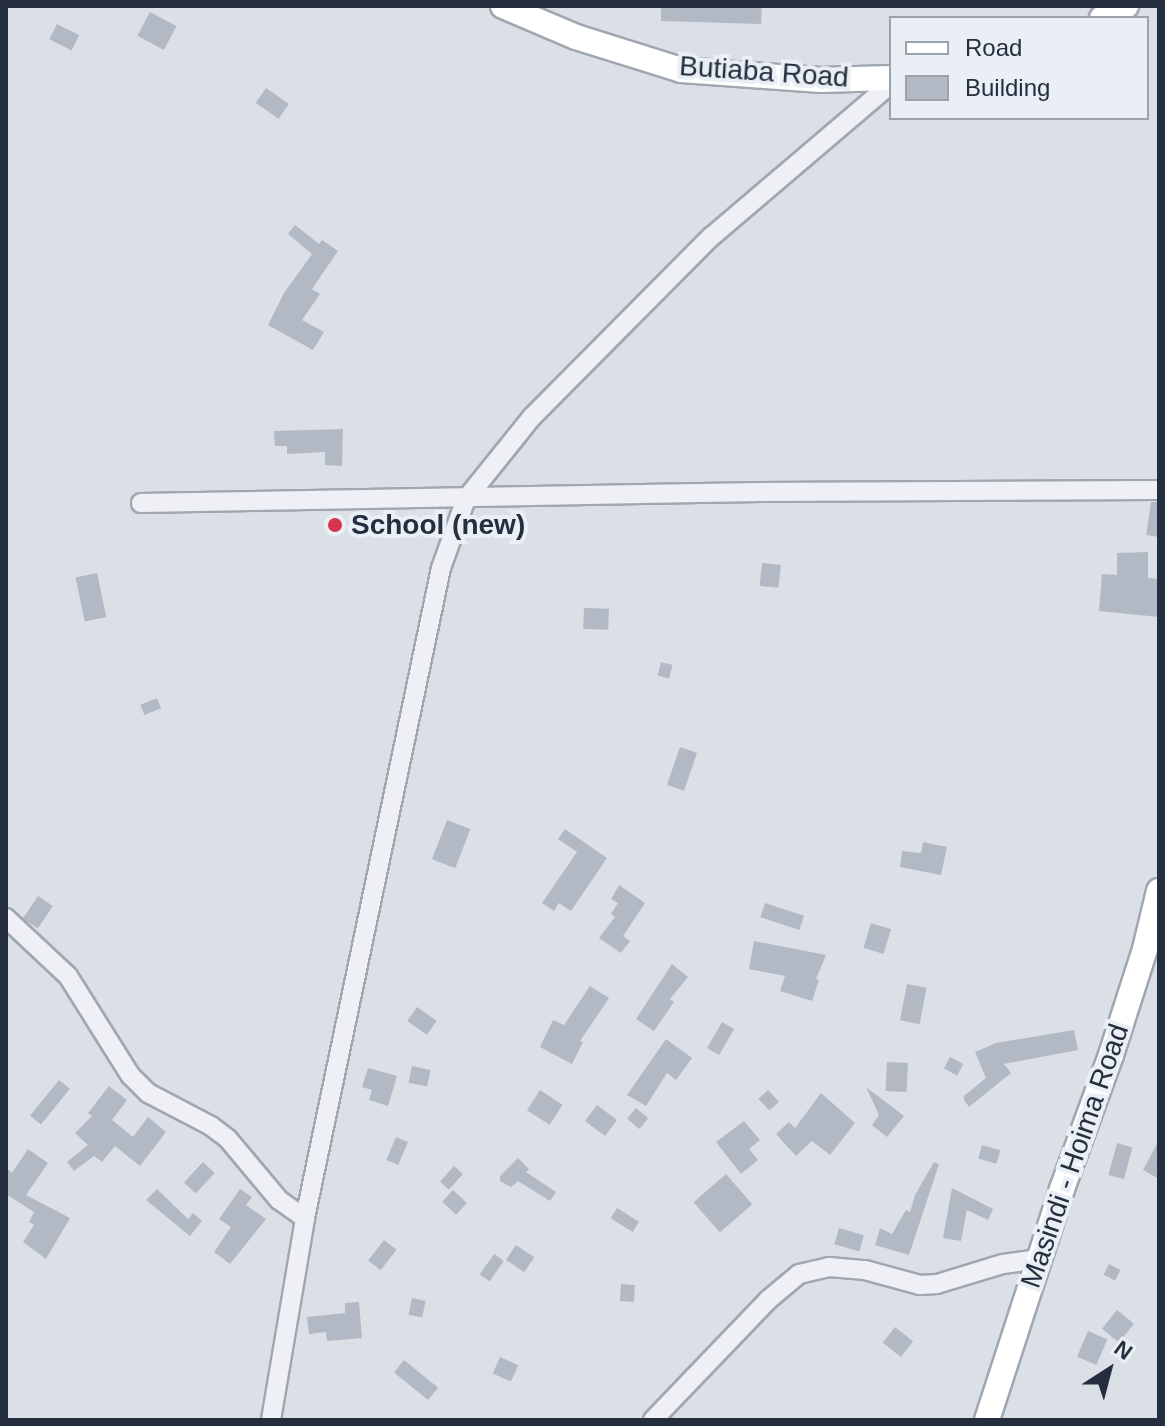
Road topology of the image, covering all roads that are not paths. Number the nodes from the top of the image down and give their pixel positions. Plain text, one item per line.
1 (503, 6) edge
2 (1126, 6) edge
3 (1106, 16) edge
4 (889, 81) edge
5 (889, 83) edge
6 (1159, 490) edge
7 (466, 499) junction
8 (141, 503) dead end
9 (1159, 891) edge
10 (6, 918) edge
11 (305, 1218) junction
12 (1039, 1259) junction
13 (271, 1420) edge
14 (653, 1420) edge
15 (987, 1420) edge

1 - 4 main road, Butiaba Road
2 - 3 main road
5 - 7 street
6 - 7 street
7 - 8 street
7 - 11 street
9 - 12 main road, Masindi - Hoima Road
10 - 11 street
11 - 13 street
12 - 14 street
12 - 15 main road, Masindi - Hoima Road

